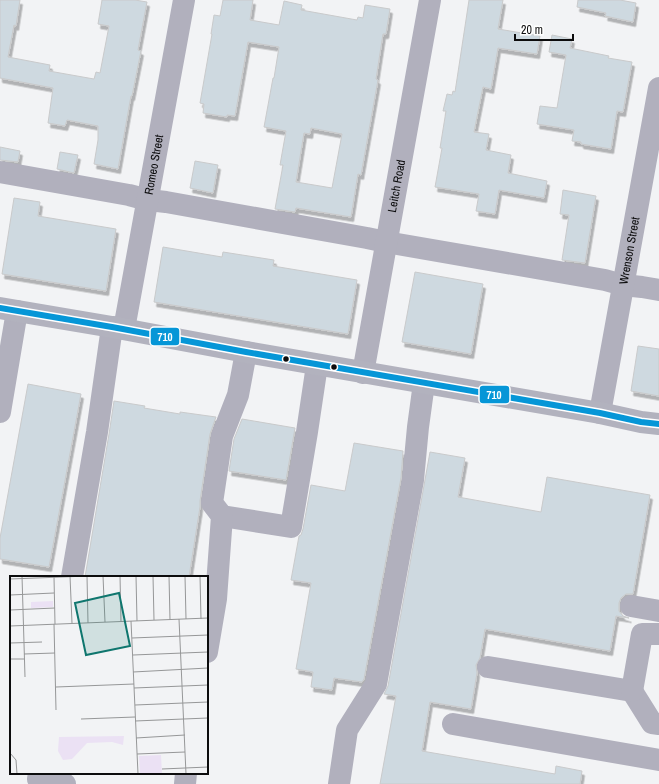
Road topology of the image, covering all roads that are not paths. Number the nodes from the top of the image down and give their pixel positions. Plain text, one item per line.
1 (184, 0) edge
2 (430, 0) edge
3 (659, 88) edge
4 (0, 172) edge
5 (148, 200) junction
6 (386, 242) junction
7 (623, 285) junction
8 (659, 290) edge
9 (9, 309) edge
10 (118, 328) junction
11 (246, 352) junction
12 (317, 365) junction
13 (363, 373) junction
14 (424, 383) junction
15 (0, 412) edge
16 (600, 413) junction
17 (659, 424) edge
18 (222, 516) junction
19 (72, 576) edge
20 (631, 606) dead end
21 (659, 611) edge
22 (659, 634) edge
23 (208, 646) edge
24 (488, 667) dead end
25 (632, 691) junction
26 (453, 724) dead end
27 (659, 724) edge
28 (659, 760) edge
29 (39, 774) edge
30 (186, 774) edge
31 (65, 784) edge
32 (185, 784) edge
33 (339, 784) edge

1 - 5 street, Romeo Street
2 - 6 street, Leitch Road
3 - 7 street, Wrenson Street
4 - 5 street
5 - 6 street
5 - 10 street, Romeo Street
6 - 7 street
6 - 13 street, Leitch Road
7 - 8 street
7 - 16 street, Wrenson Street
9 - 10 main road
9 - 15 street
10 - 11 main road
10 - 19 street, Romeo Street
11 - 12 main road
11 - 18 street
12 - 13 main road
12 - 18 street
13 - 14 main road
14 - 16 main road
14 - 33 street
16 - 17 main road
18 - 23 street
20 - 21 street
22 - 25 street
24 - 25 street
25 - 27 street
26 - 28 street
29 - 31 street
30 - 32 street

